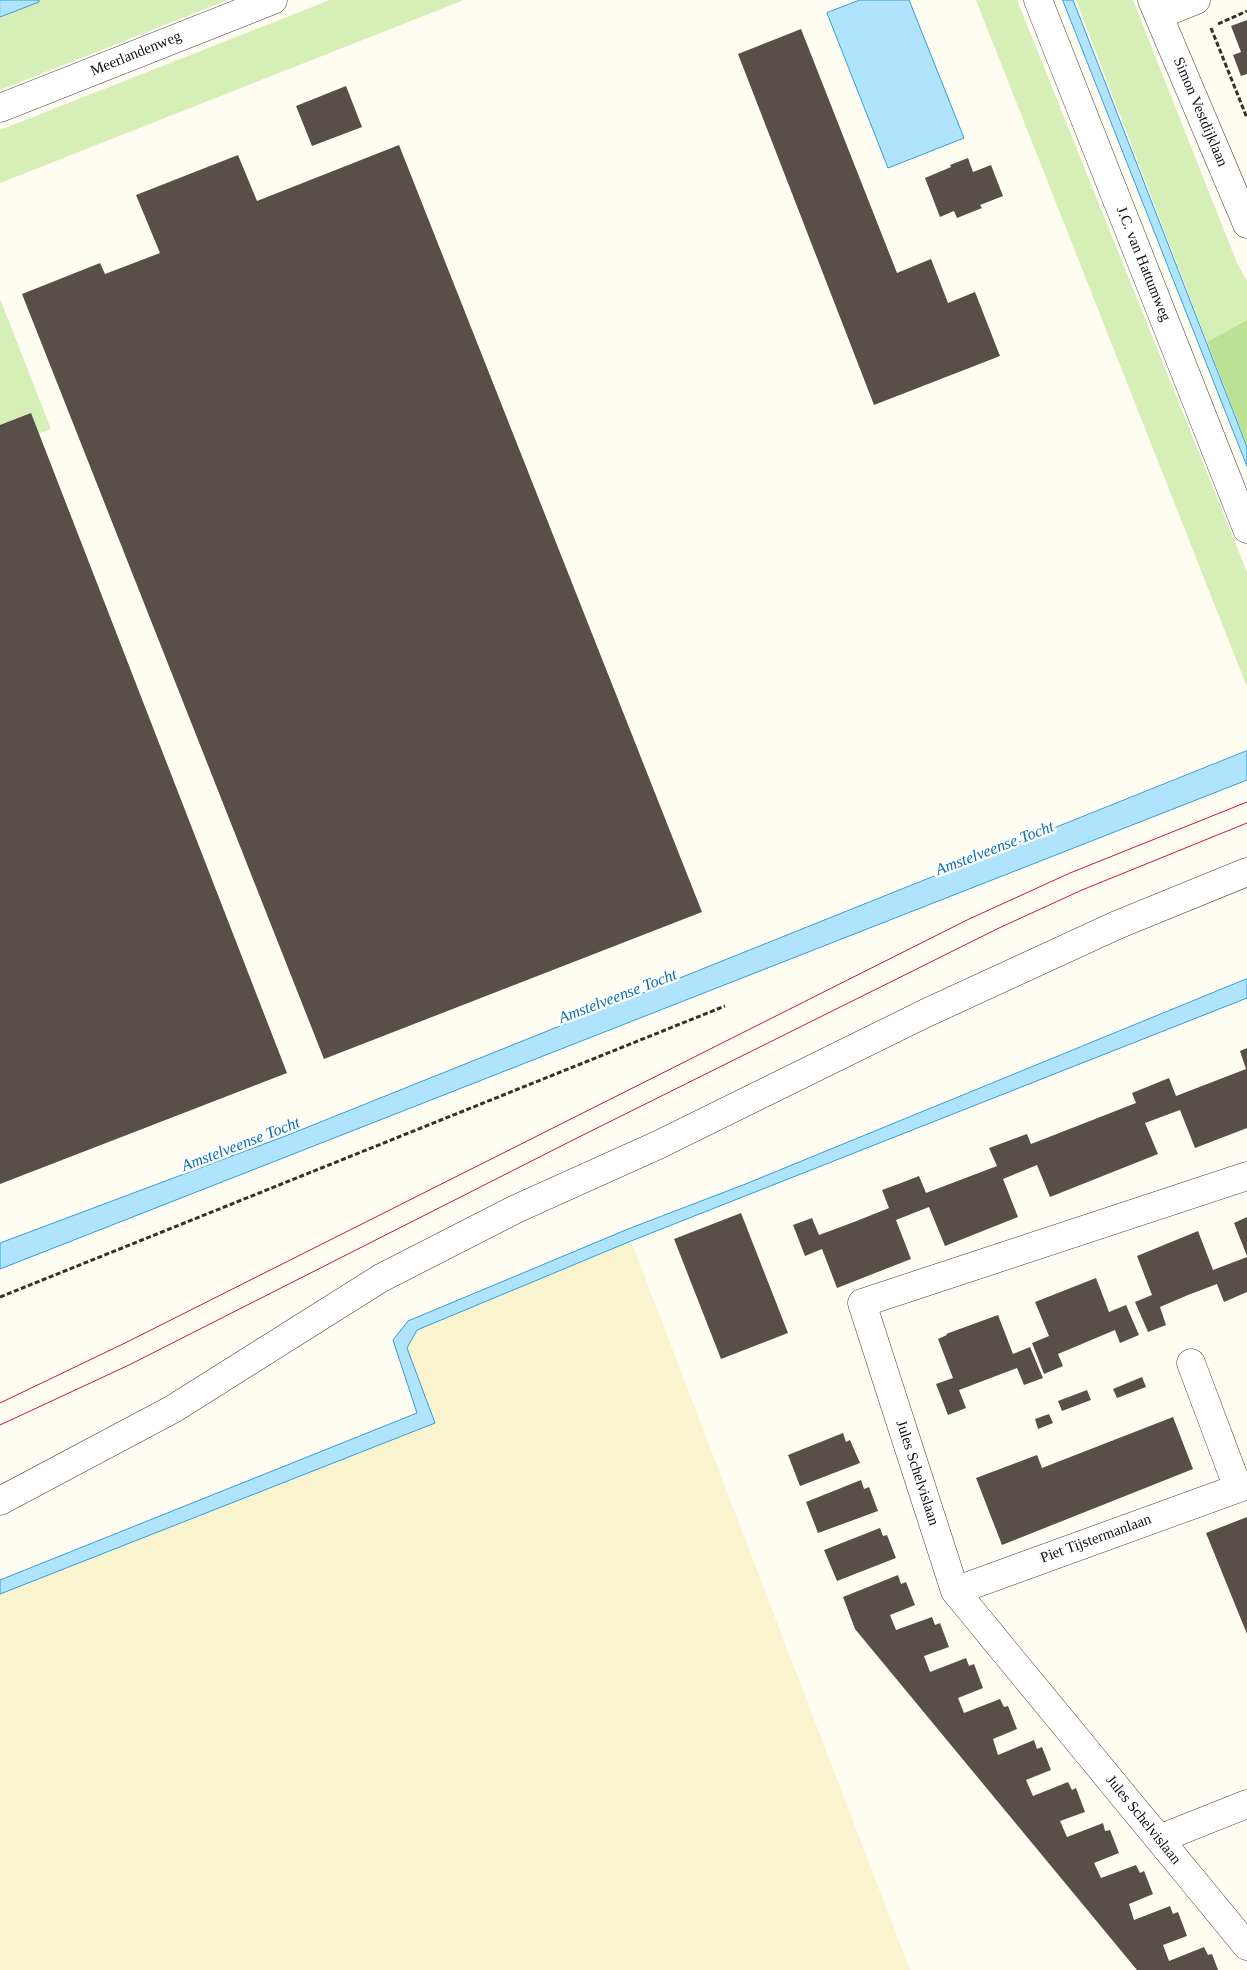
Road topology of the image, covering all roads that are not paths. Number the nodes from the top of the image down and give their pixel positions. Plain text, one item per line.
1 (273, 0) edge
2 (1038, 0) edge
3 (1196, 0) edge
4 (1156, 8) edge
5 (0, 108) edge
6 (1247, 224) edge
7 (1247, 529) edge
8 (1247, 872) edge
9 (1247, 1176) edge
10 (1191, 1363) dead end
11 (1242, 1486) edge
12 (0, 1501) edge
13 (955, 1591) junction
14 (1247, 1804) edge
15 (1159, 1839) junction
16 (1247, 1946) edge

1 - 5 street, Meerlandenweg
2 - 7 street, J.C. van Hattumweg
3 - 4 street
4 - 6 street, Simon Vestdijklaan
8 - 12 street
9 - 13 street, Jules Schelvislaan
10 - 11 street, Piet Tijstermanlaan
11 - 13 street, Piet Tijstermanlaan
13 - 15 street, Jules Schelvislaan
14 - 15 street
15 - 16 street, Jules Schelvislaan

